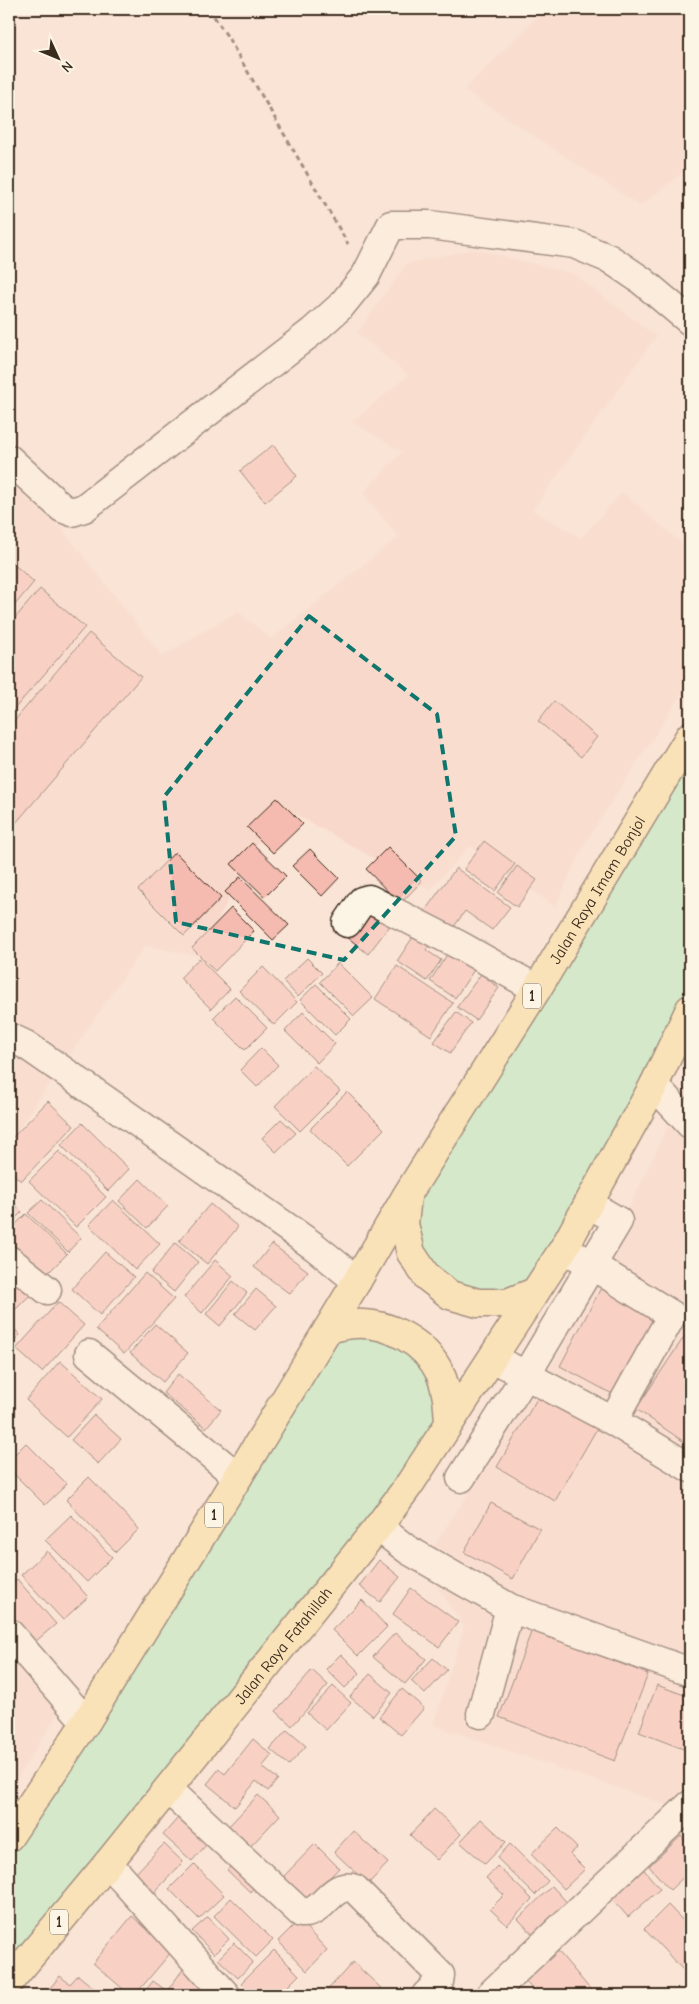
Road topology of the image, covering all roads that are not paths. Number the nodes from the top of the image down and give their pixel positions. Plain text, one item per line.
1 (690, 321) edge
2 (9, 459) edge
3 (690, 736) edge
4 (347, 922) dead end
5 (537, 989) junction
6 (690, 1009) edge
7 (9, 1037) edge
8 (654, 1086) junction
9 (690, 1124) edge
10 (407, 1195) junction
11 (589, 1204) junction
12 (564, 1248) junction
13 (9, 1260) edge
14 (591, 1265) junction
15 (357, 1281) junction
16 (47, 1290) dead end
17 (535, 1292) junction
18 (328, 1329) junction
19 (89, 1354) dead end
20 (493, 1358) junction
21 (526, 1375) junction
22 (613, 1421) junction
23 (449, 1422) junction
24 (690, 1468) edge
25 (238, 1478) junction
26 (461, 1478) dead end
27 (378, 1527) junction
28 (510, 1608) junction
29 (9, 1633) edge
30 (690, 1672) edge
31 (481, 1714) dead end
32 (86, 1722) junction
33 (168, 1789) junction
34 (690, 1805) edge
35 (10, 1832) edge
36 (108, 1863) junction
37 (9, 1982) edge
38 (226, 1995) edge
39 (426, 1995) edge
40 (490, 1995) edge

1 - 2 street
3 - 5 highway, Jalan Raya Imam Bonjol / 1
4 - 5 street
5 - 10 highway, Jalan Raya Imam Bonjol / 1
6 - 8 highway, 1
7 - 15 street
8 - 9 street
8 - 11 highway, 1
10 - 15 highway, 1
10 - 17 highway
11 - 12 highway, 1
11 - 14 street
12 - 14 street
12 - 17 highway, 1
13 - 16 street
14 - 21 street
14 - 22 street
15 - 18 highway, 1
17 - 20 highway, Jalan Raya Fatahillah / 1
18 - 23 highway
18 - 25 highway, 1
19 - 25 street
20 - 21 street
20 - 23 highway, Jalan Raya Fatahillah / 1
21 - 22 street
21 - 26 street
22 - 24 street
23 - 27 highway, Jalan Raya Fatahillah / 1
25 - 32 highway, 1
27 - 28 street
27 - 33 highway, Jalan Raya Fatahillah / 1
28 - 30 street
28 - 31 street
29 - 32 street
32 - 35 highway, 1
33 - 36 highway, Jalan Raya Fatahillah / 1
33 - 39 street
34 - 40 street
36 - 37 highway, Jalan Raya Fatahillah / 1
36 - 38 street

